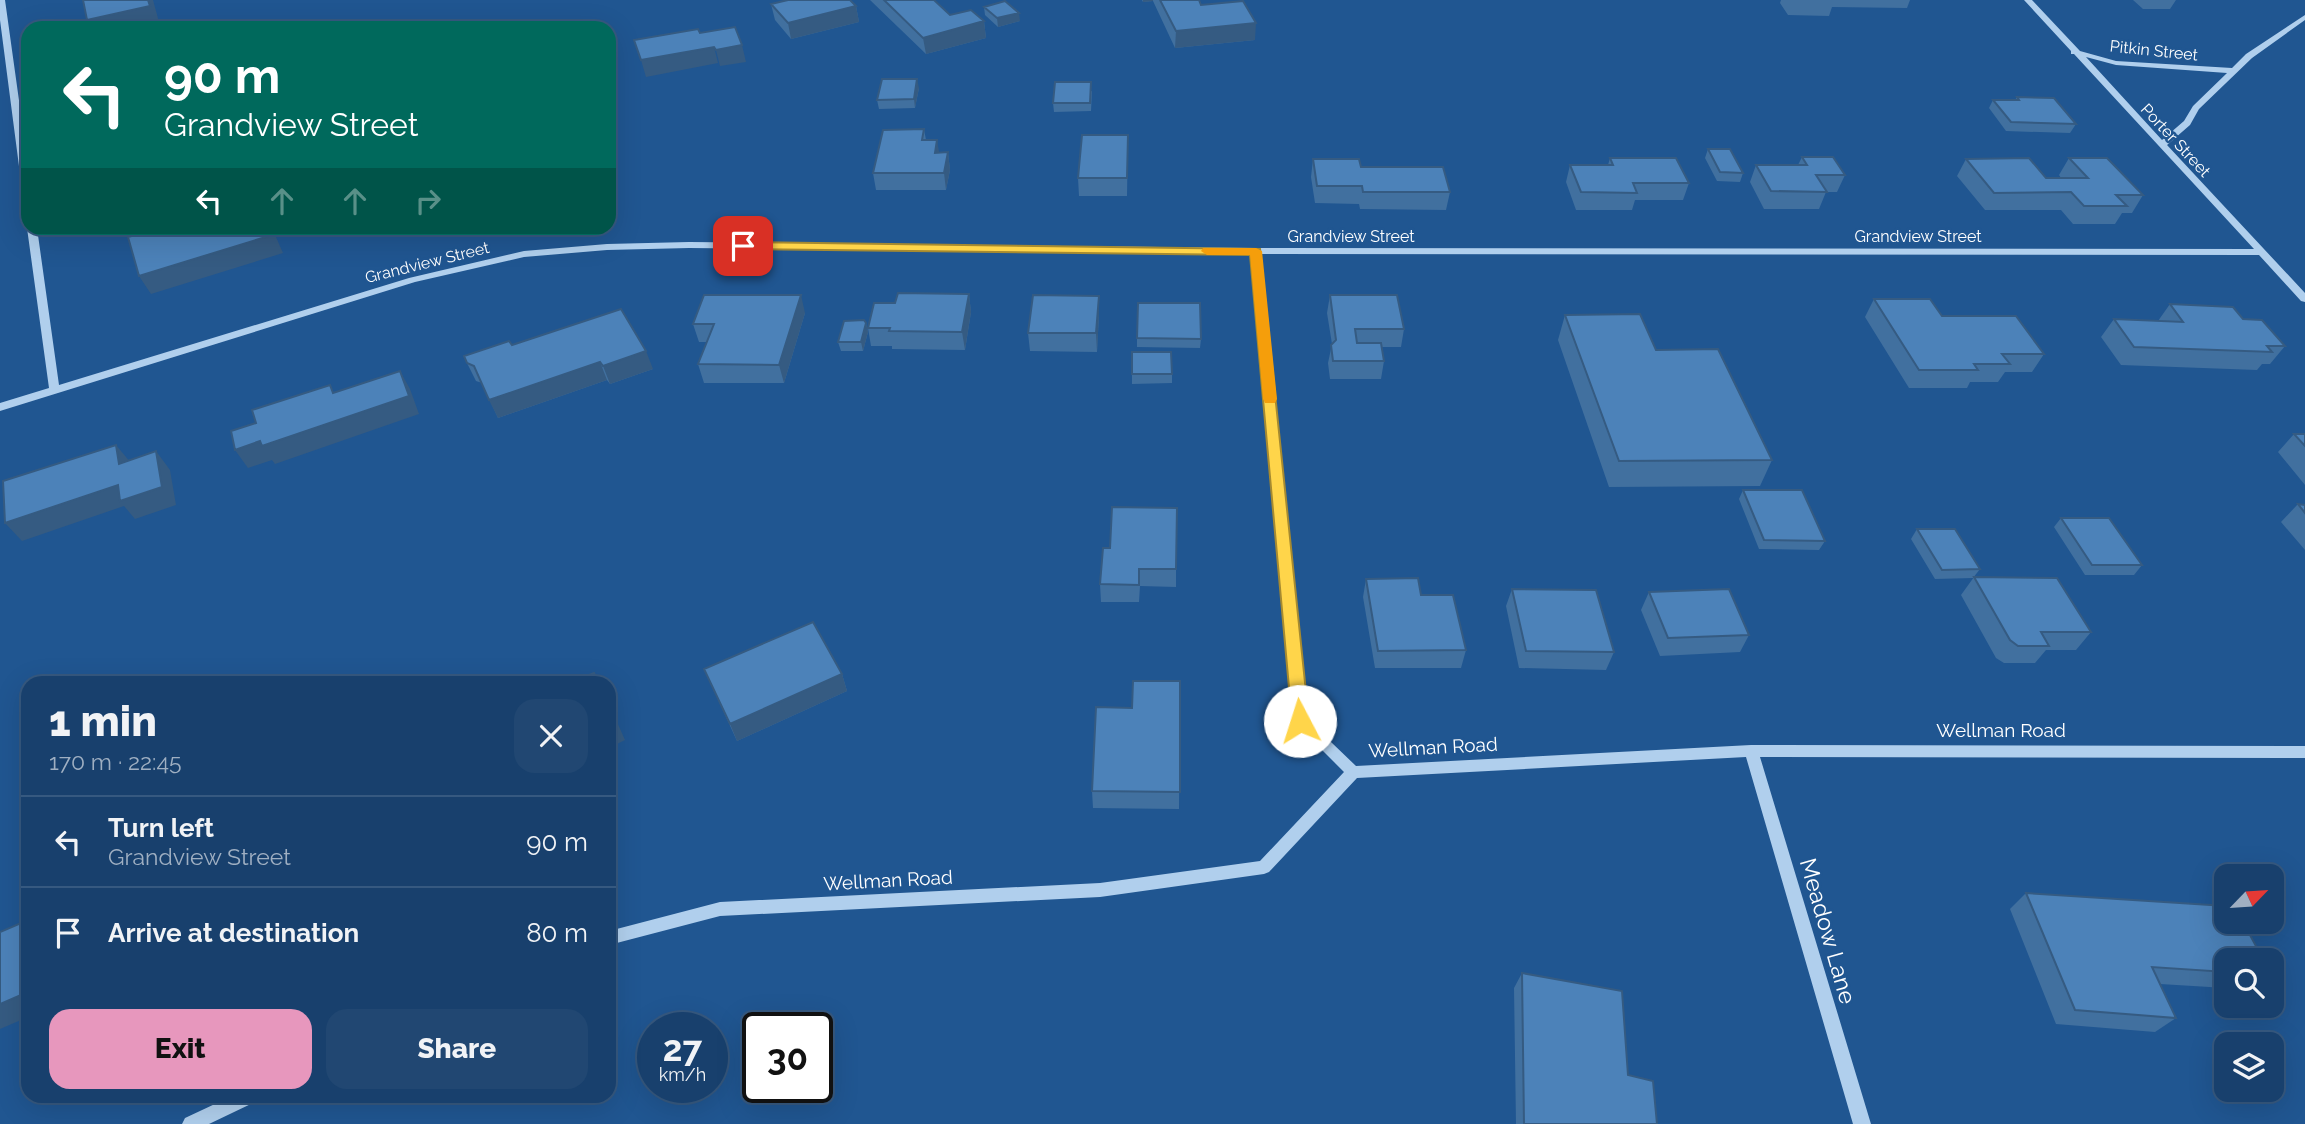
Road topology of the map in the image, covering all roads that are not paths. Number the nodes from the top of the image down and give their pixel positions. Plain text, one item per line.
1 (1, 0) edge
2 (2028, 0) edge
3 (2305, 17) edge
4 (2073, 52) junction
5 (2234, 71) junction
6 (2161, 145) junction
7 (21, 146) edge
8 (33, 235) edge
9 (1256, 251) junction
10 (2263, 252) junction
11 (2305, 299) edge
12 (54, 389) junction
13 (0, 407) edge
14 (1752, 751) junction
15 (2305, 752) edge
16 (1353, 772) junction
17 (616, 936) edge
18 (234, 1103) edge
19 (191, 1124) edge
20 (1862, 1124) edge

1 - 7 street
2 - 4 street, Porter Street
3 - 5 street
4 - 5 street, Pitkin Street
4 - 6 street, Porter Street
5 - 6 street
6 - 10 street, Porter Street
8 - 12 street
9 - 10 street, Grandview Street
9 - 12 street, Grandview Street
9 - 16 street
10 - 11 street, Porter Street
12 - 13 street, Grandview Street
14 - 15 street, Wellman Road
14 - 16 street, Wellman Road
14 - 20 street, Meadow Lane
16 - 17 street, Wellman Road
18 - 19 street

